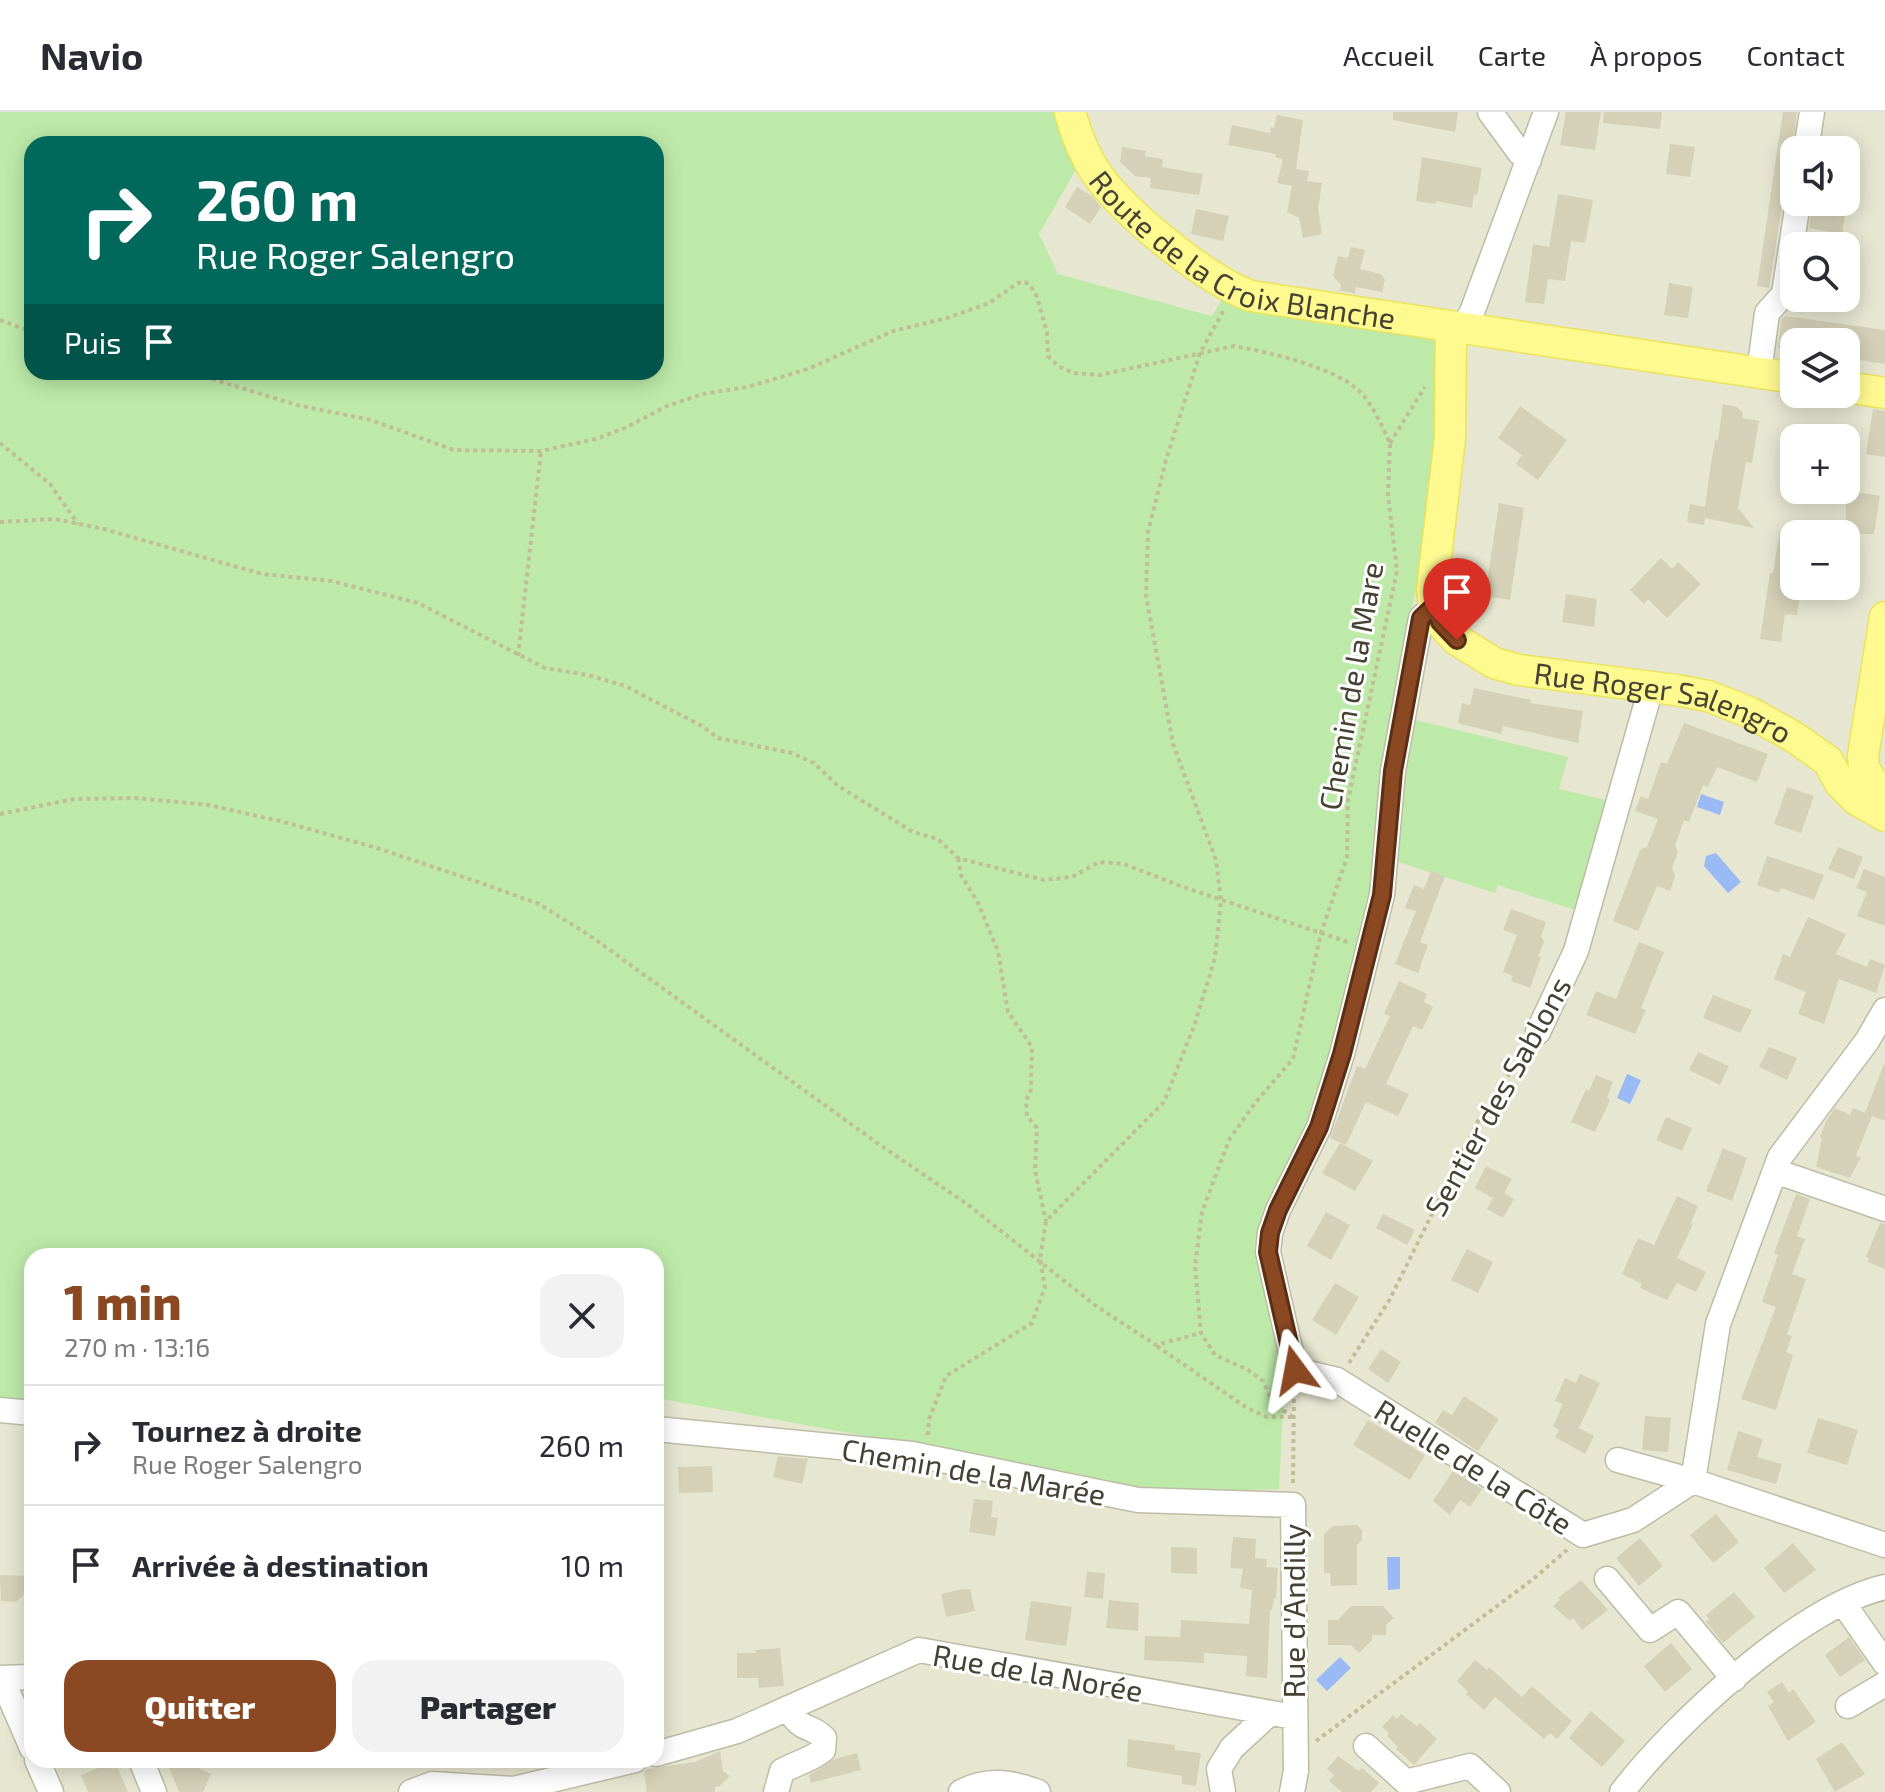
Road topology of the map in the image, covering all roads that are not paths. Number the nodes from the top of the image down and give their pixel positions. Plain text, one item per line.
1 (1070, 112) edge
2 (1490, 112) edge
3 (1546, 112) edge
4 (1812, 112) edge
5 (1808, 136) edge
6 (1529, 160) junction
7 (1796, 216) edge
8 (1457, 327) junction
9 (1759, 373) junction
10 (1780, 376) edge
11 (1860, 389) edge
12 (1885, 393) edge
13 (1434, 606) junction
14 (1885, 617) edge
15 (1651, 688) junction
16 (1848, 765) junction
17 (1885, 803) edge
18 (1885, 816) edge
19 (1885, 1010) edge
20 (1538, 1032) road end
21 (1775, 1171) junction
22 (1885, 1209) edge
23 (0, 1410) edge
24 (24, 1412) edge
25 (664, 1430) edge
26 (1618, 1460) dead end
27 (1693, 1481) junction
28 (1293, 1505) joint
29 (1885, 1545) edge
30 (1607, 1579) dead end
31 (1885, 1587) edge
32 (1843, 1603) junction
33 (1885, 1663) edge
34 (24, 1677) edge
35 (1, 1678) edge
36 (1734, 1679) junction
37 (1885, 1684) edge
38 (1848, 1706) dead end
39 (788, 1708) junction
40 (1282, 1715) junction
41 (24, 1730) edge
42 (1366, 1746) dead end
43 (664, 1752) edge
44 (40, 1768) edge
45 (144, 1768) edge
46 (602, 1768) edge
47 (51, 1792) edge
48 (154, 1792) edge
49 (411, 1792) edge
50 (776, 1792) edge
51 (961, 1792) edge
52 (1038, 1792) edge
53 (1223, 1792) edge
54 (1292, 1792) edge
55 (1498, 1792) edge
56 (1622, 1792) edge

1 - 8 main road, Route de la Croix Blanche
2 - 6 street
3 - 6 street
4 - 5 street
6 - 8 street
7 - 9 street
8 - 9 main road, Route de la Croix Blanche
8 - 13 main road
9 - 10 main road, Route de la Croix Blanche
11 - 12 main road
13 - 15 main road, Rue Roger Salengro
13 - 27 street, Ruelle de la Côte
14 - 16 main road
15 - 16 main road, Rue Roger Salengro
15 - 20 street, Sentier des Sablons
16 - 17 main road, Rue Roger Salengro
16 - 18 main road, Rue Roger Salengro
19 - 21 street
21 - 22 street
21 - 27 street
23 - 24 street
25 - 28 street, Chemin de la Marée
26 - 27 street
27 - 29 street
28 - 40 street, Rue d'Andilly
30 - 36 street
31 - 32 street
32 - 33 street
32 - 36 street
34 - 35 street
35 - 41 street
36 - 56 street
37 - 38 street
39 - 40 street, Rue de la Norée
39 - 43 street, Rue de la Norée
39 - 50 street
40 - 53 street
40 - 54 street, Rue d'Andilly
42 - 55 street
44 - 47 street
45 - 48 street
46 - 49 street
51 - 52 street

